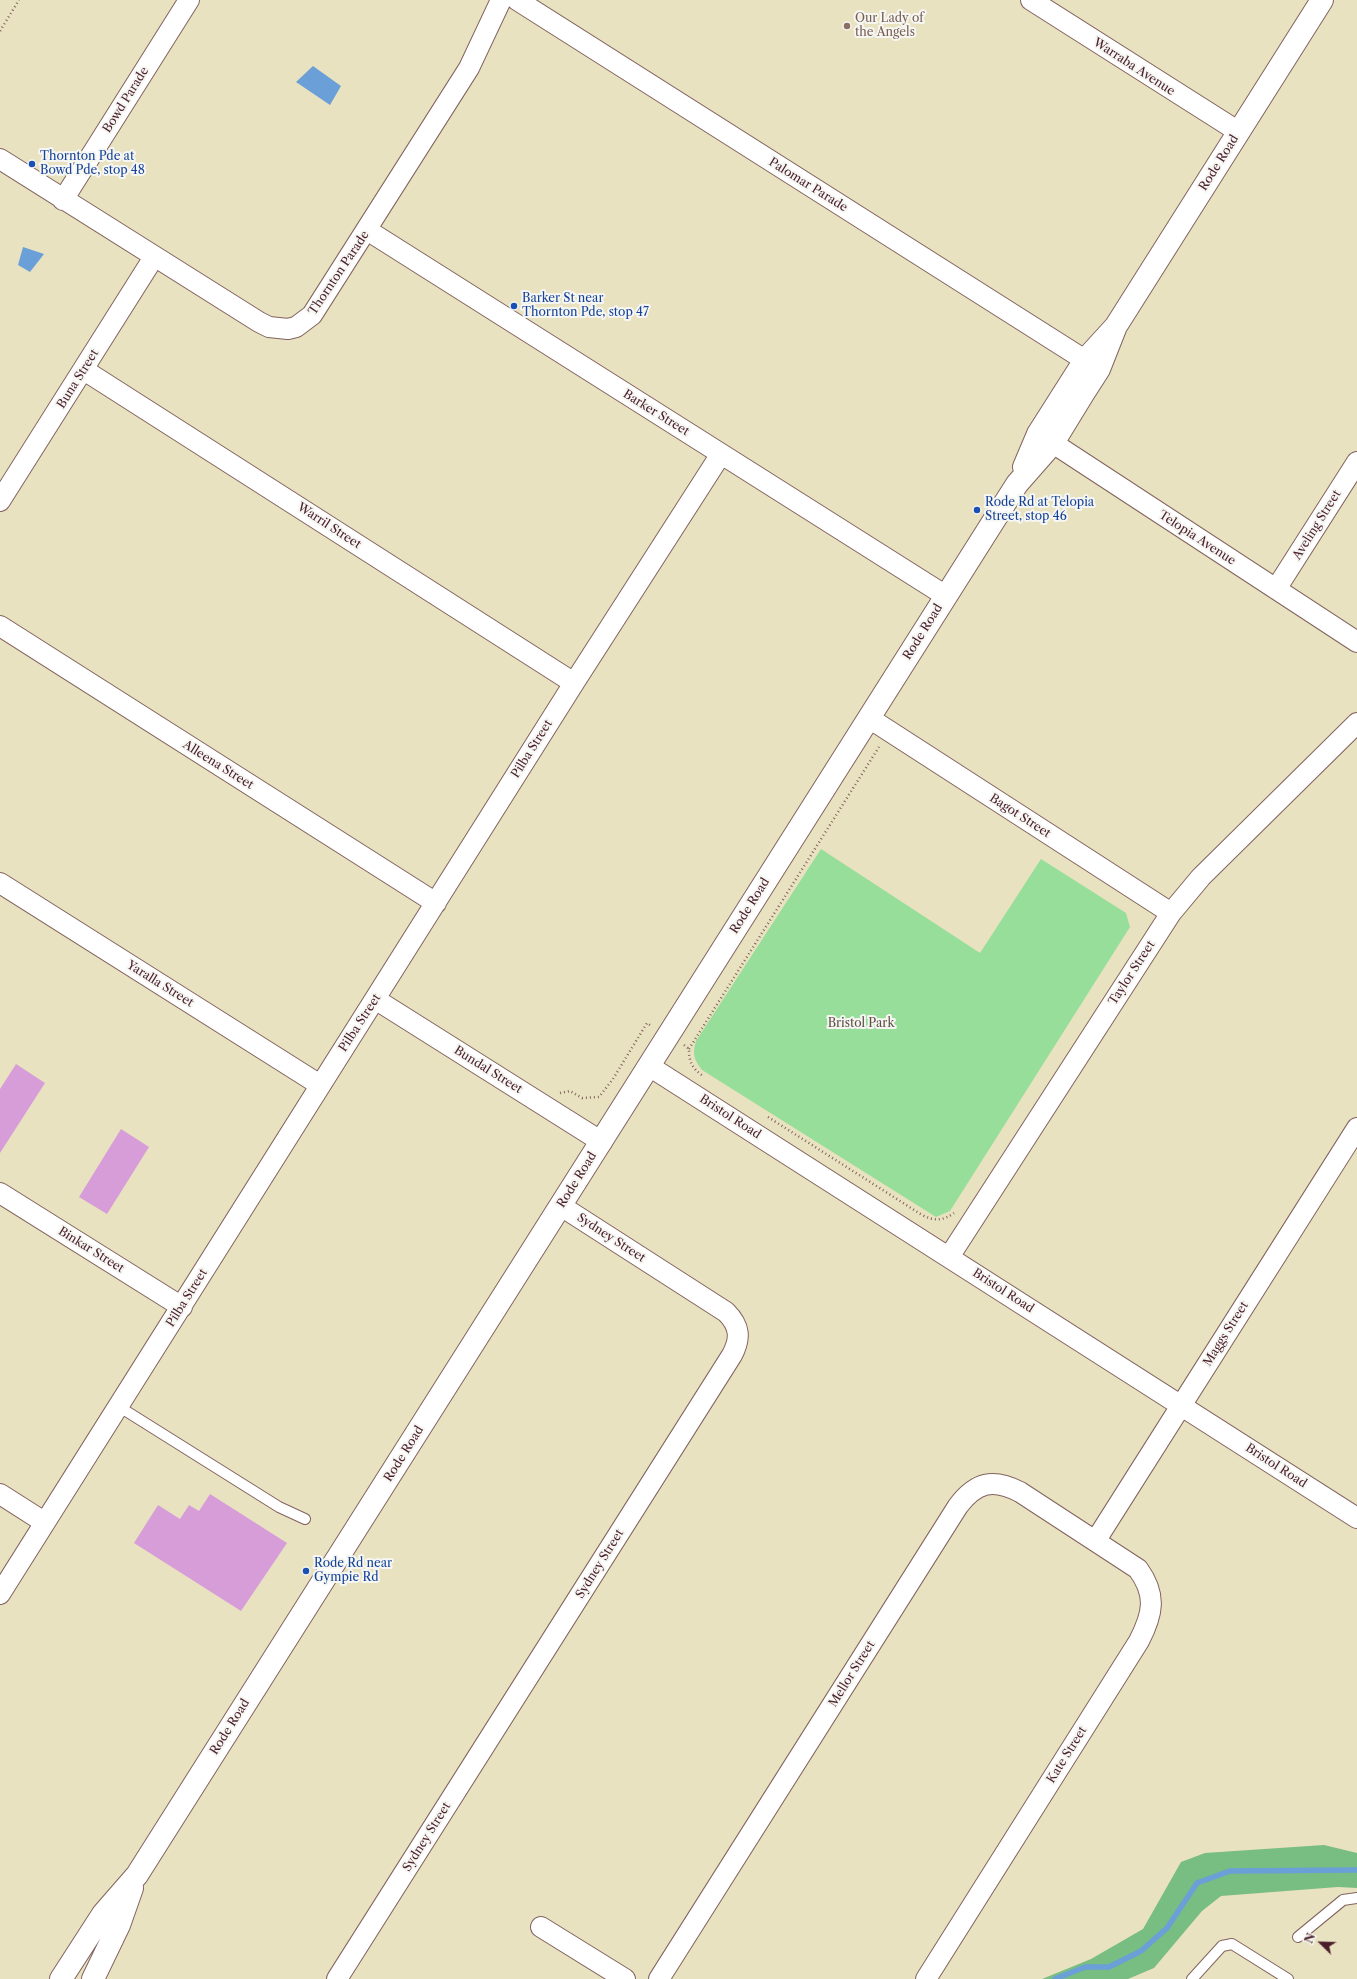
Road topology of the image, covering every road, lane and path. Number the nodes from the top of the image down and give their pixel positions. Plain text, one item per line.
1 (19, 0) edge
2 (189, 0) edge
3 (501, 0) edge
4 (517, 0) edge
5 (1030, 0) edge
6 (1322, 0) edge
7 (0, 31) edge
8 (1239, 132) junction
9 (0, 159) edge
10 (63, 200) junction
11 (367, 230) junction
12 (154, 257) junction
13 (1092, 364) junction
14 (84, 370) junction
15 (1045, 438) junction
16 (721, 454) junction
17 (1357, 462) edge
18 (0, 501) edge
19 (1276, 589) junction
20 (946, 596) junction
21 (0, 626) edge
22 (1357, 642) edge
23 (574, 683) junction
24 (868, 718) junction
25 (1357, 723) edge
26 (880, 746) dead end
27 (0, 883) edge
28 (436, 903) junction
29 (1171, 913) junction
30 (375, 999) junction
31 (653, 1027) dead end
32 (682, 1044) dead end
33 (689, 1049) junction
34 (649, 1066) junction
35 (708, 1079) dead end
36 (320, 1085) junction
37 (535, 1100) junction
38 (762, 1113) dead end
39 (1357, 1128) edge
40 (602, 1142) junction
41 (0, 1193) edge
42 (561, 1206) junction
43 (955, 1212) dead end
44 (949, 1257) junction
45 (182, 1307) junction
46 (118, 1406) junction
47 (1181, 1406) junction
48 (0, 1494) edge
49 (1357, 1518) edge
50 (305, 1519) dead end
51 (44, 1522) junction
52 (1096, 1540) junction
53 (0, 1594) edge
54 (137, 1875) junction
55 (1357, 1898) edge
56 (541, 1927) dead end
57 (1298, 1937) dead end
58 (61, 1979) edge
59 (93, 1979) edge
60 (337, 1979) edge
61 (625, 1979) edge
62 (659, 1979) edge
63 (926, 1979) edge
64 (1192, 1979) edge
65 (1288, 1979) edge

1 - 7 path
2 - 10 street, Bowd Parade
3 - 11 street, Thornton Parade
4 - 13 street, Palomar Parade
5 - 8 street, Warraba Avenue
6 - 8 main road, Rode Road
8 - 13 main road, Rode Road
9 - 10 street, Thornton Parade
10 - 12 street, Thornton Parade
11 - 12 street, Thornton Parade
11 - 16 street, Barker Street
12 - 14 street, Buna Street
13 - 15 main road, Rode Road
14 - 18 street, Buna Street
14 - 23 street, Warril Street
15 - 19 street, Telopia Avenue
15 - 20 main road, Rode Road
16 - 20 street, Barker Street
16 - 23 street, Pilba Street
17 - 19 street, Aveling Street
19 - 22 street, Telopia Avenue
20 - 24 main road, Rode Road
21 - 28 street, Alleena Street
23 - 28 street, Pilba Street
24 - 29 street, Bagot Street
24 - 34 main road, Rode Road
25 - 29 street, Taylor Street
26 - 33 path
27 - 36 street, Yaralla Street
28 - 30 street, Pilba Street
29 - 44 street, Taylor Street
30 - 36 street, Pilba Street
30 - 37 street, Bundal Street
31 - 37 path
32 - 33 path
33 - 35 path
34 - 40 main road, Rode Road
34 - 44 street, Bristol Road
36 - 45 street, Pilba Street
37 - 40 street, Bundal Street
38 - 43 path
39 - 47 street, Maggs Street
40 - 42 main road, Rode Road
41 - 45 street, Binkar Street
42 - 54 main road, Rode Road
42 - 60 street, Sydney Street
44 - 47 street, Bristol Road
45 - 46 street, Pilba Street
46 - 50 lane
46 - 51 street, Pilba Street
47 - 49 street, Bristol Road
47 - 52 street, Maggs Street
48 - 51 street
51 - 53 street, Pilba Street
52 - 62 street, Mellor Street
52 - 63 street, Kate Street
54 - 58 main road, Rode Road
54 - 59 main road, Rode Road
55 - 57 lane
56 - 61 street
64 - 65 lane

